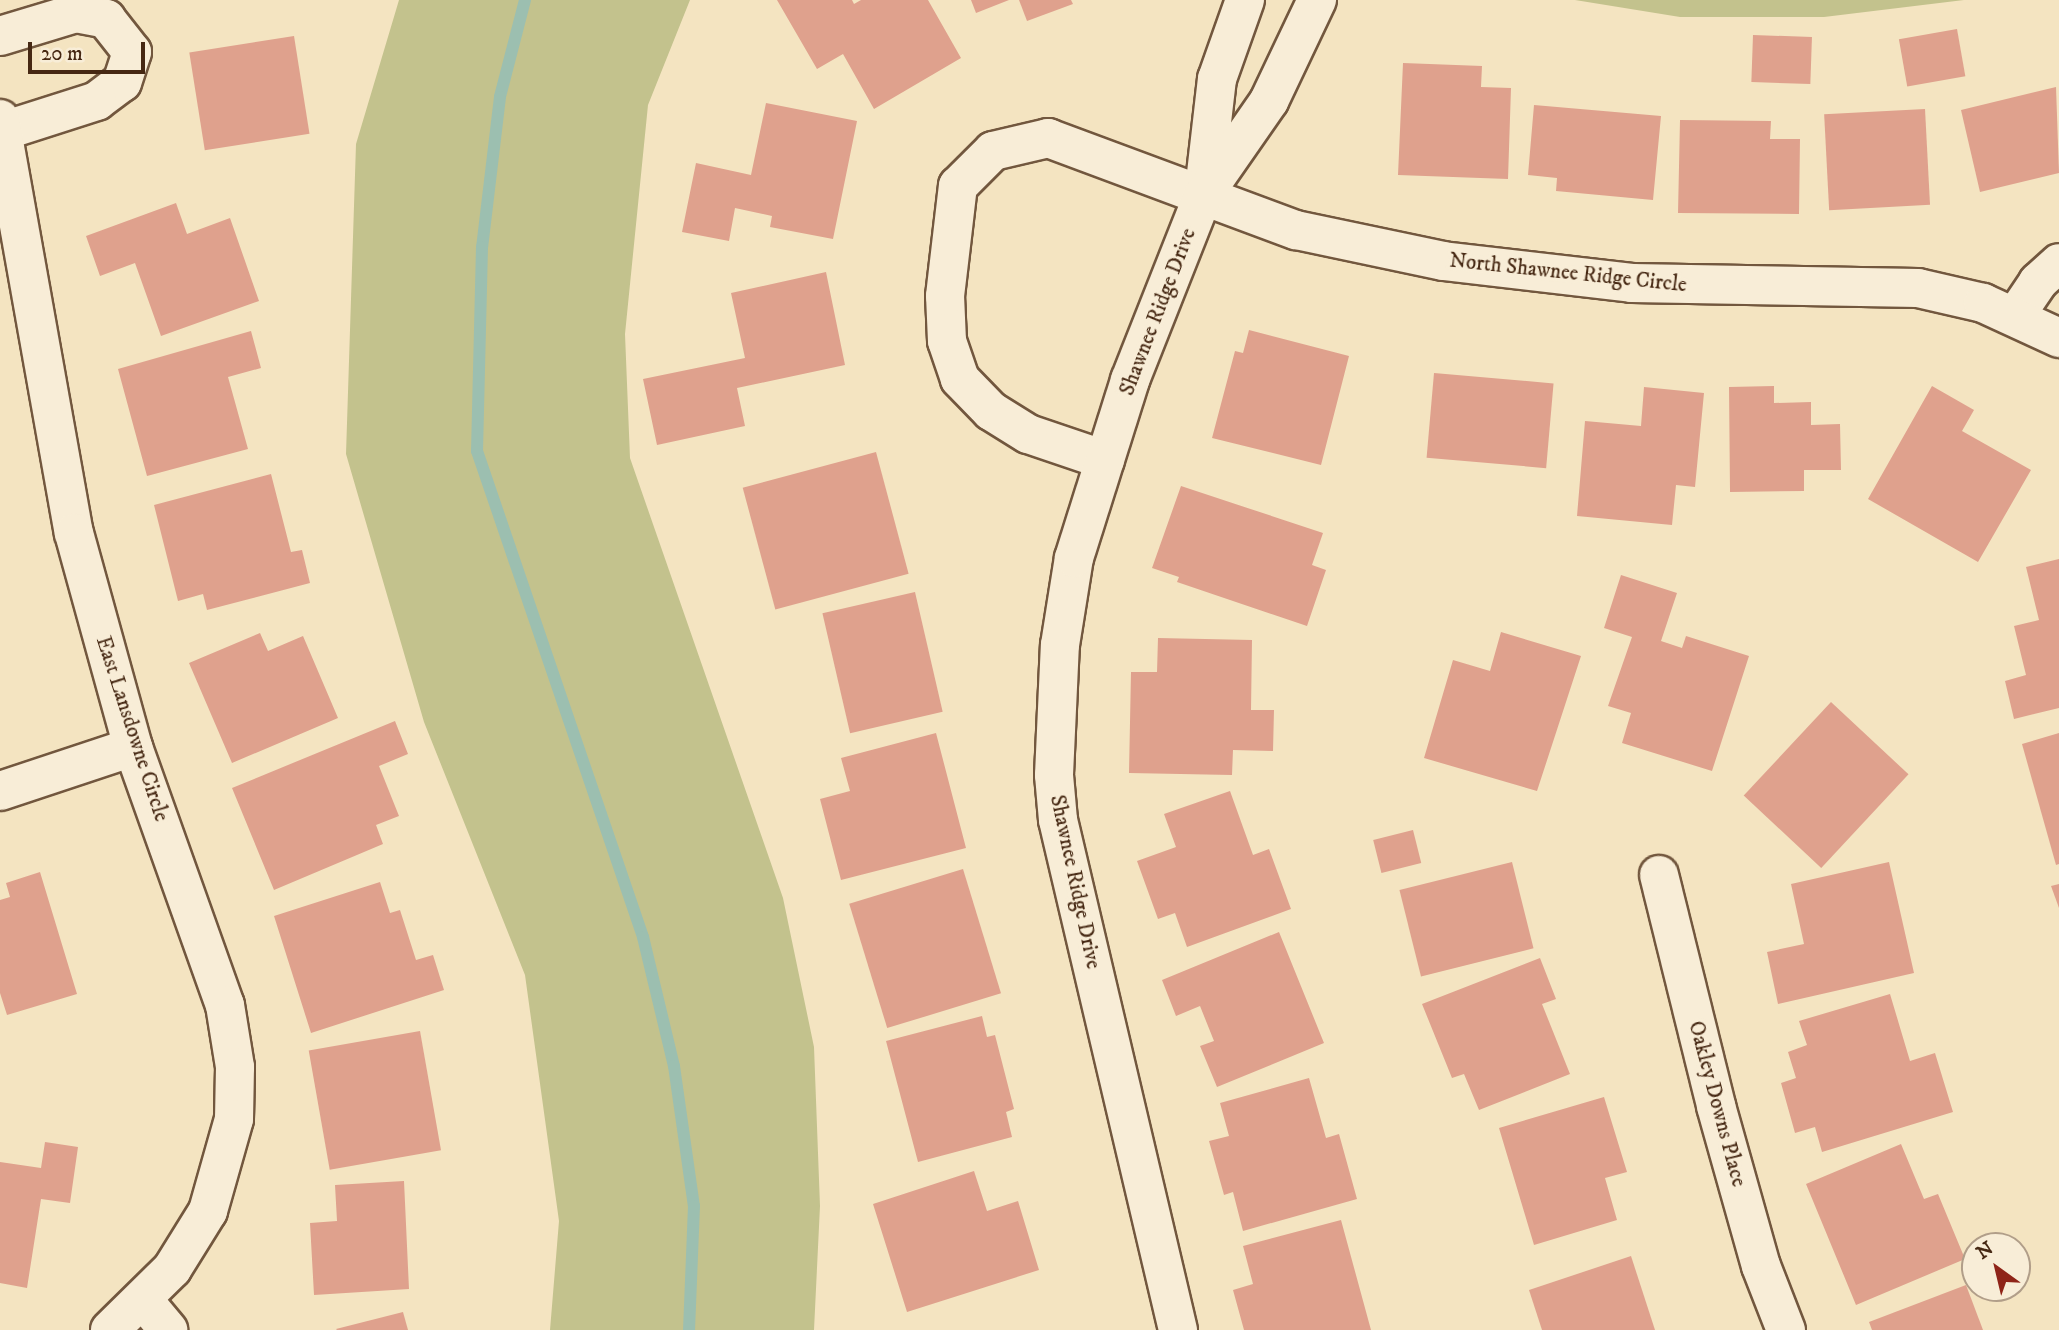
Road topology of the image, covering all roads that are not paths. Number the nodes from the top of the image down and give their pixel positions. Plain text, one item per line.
1 (1245, 0) edge
2 (1317, 0) edge
3 (0, 36) edge
4 (2, 125) edge
5 (1203, 196) junction
6 (2059, 264) edge
7 (2016, 315) junction
8 (2059, 338) edge
9 (1105, 460) junction
10 (134, 747) junction
11 (0, 791) edge
12 (1659, 875) dead end
13 (124, 1319) edge
14 (168, 1330) edge
15 (1178, 1330) edge
16 (1786, 1330) edge

1 - 5 street, Shawnee Ridge Drive
2 - 5 street, Shawnee Ridge Drive
3 - 4 street, East Lansdowne Circle
4 - 10 street, East Lansdowne Circle
5 - 7 street, North Shawnee Ridge Circle
5 - 9 street, Shawnee Ridge Drive
5 - 9 street, North Shawnee Ridge Circle
6 - 7 street
7 - 8 street, North Shawnee Ridge Circle
9 - 15 street, Shawnee Ridge Drive
10 - 11 street
10 - 13 street, East Lansdowne Circle
12 - 16 street, Oakley Downs Place
13 - 14 street, East Lansdowne Circle

